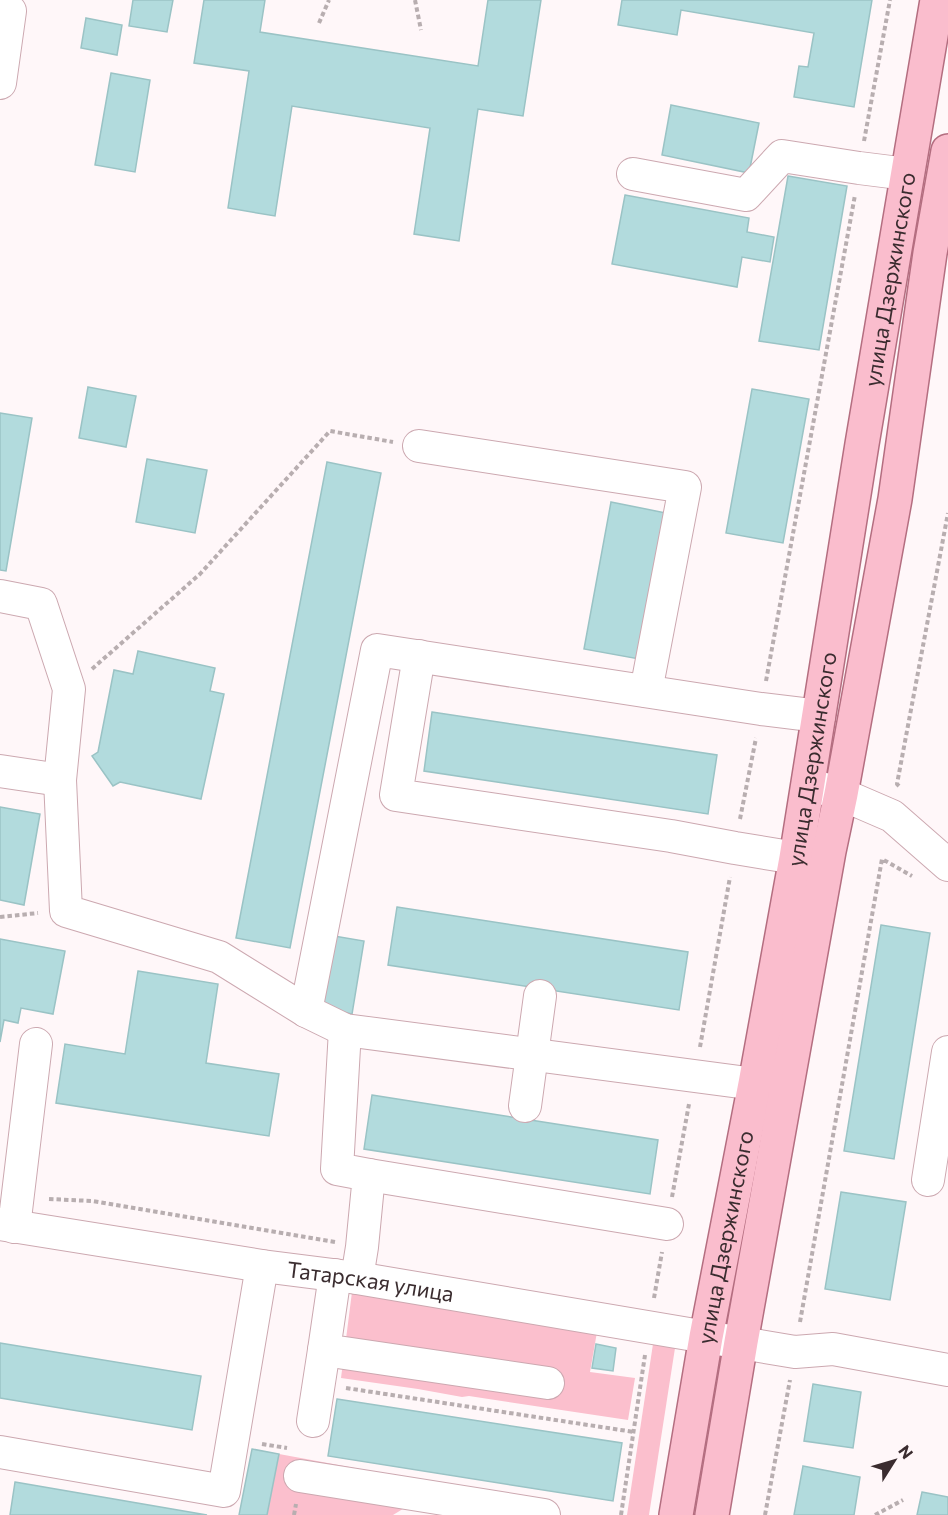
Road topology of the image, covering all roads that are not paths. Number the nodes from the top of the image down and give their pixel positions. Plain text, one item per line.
1 (937, 0) edge
2 (12, 7) edge
3 (0, 83) edge
4 (948, 151) edge
5 (633, 174) dead end
6 (907, 174) junction
7 (419, 446) road end
8 (0, 596) edge
9 (419, 656) junction
10 (646, 691) junction
11 (819, 716) junction
12 (0, 771) edge
13 (60, 780) junction
14 (808, 784) junction
15 (841, 794) junction
16 (796, 858) junction
17 (948, 865) edge
18 (540, 996) dead end
19 (306, 1011) junction
20 (345, 1030) junction
21 (36, 1044) dead end
22 (948, 1052) edge
23 (532, 1055) junction
24 (755, 1084) junction
25 (525, 1106) dead end
26 (369, 1175) junction
27 (928, 1180) dead end
28 (11, 1217) edge
29 (667, 1224) dead end
30 (262, 1266) junction
31 (346, 1277) junction
32 (706, 1337) junction
33 (741, 1342) junction
34 (324, 1350) junction
35 (948, 1370) edge
36 (548, 1383) dead end
37 (313, 1421) dead end
38 (0, 1452) edge
39 (298, 1463) road end
40 (509, 1512) edge
41 (544, 1515) edge
42 (676, 1515) edge
43 (712, 1515) edge

1 - 6 main road, улица Дзержинского
2 - 3 street
4 - 15 main road, улица Дзержинского
5 - 6 street
6 - 11 main road, улица Дзержинского
7 - 10 street
8 - 13 street
9 - 10 street
9 - 16 street
9 - 19 street
10 - 11 street
11 - 14 main road, улица Дзержинского
12 - 13 street
13 - 19 street
14 - 15 street
14 - 16 main road, улица Дзержинского
15 - 17 street
15 - 33 main road, улица Дзержинского
16 - 24 main road, улица Дзержинского
18 - 23 street
19 - 20 street
20 - 23 street
20 - 26 street
21 - 28 street
22 - 27 street
23 - 24 street
23 - 25 street
24 - 32 main road, улица Дзержинского
26 - 29 street
26 - 31 street
28 - 30 street, Татарская улица
30 - 31 street, Татарская улица
30 - 38 street
31 - 32 street, Татарская улица
31 - 34 street
32 - 33 street, Татарская улица
32 - 42 main road, улица Дзержинского
33 - 35 street, Татарская улица
33 - 43 main road, улица Дзержинского
34 - 36 street
34 - 37 street
39 - 40 street
40 - 41 street

